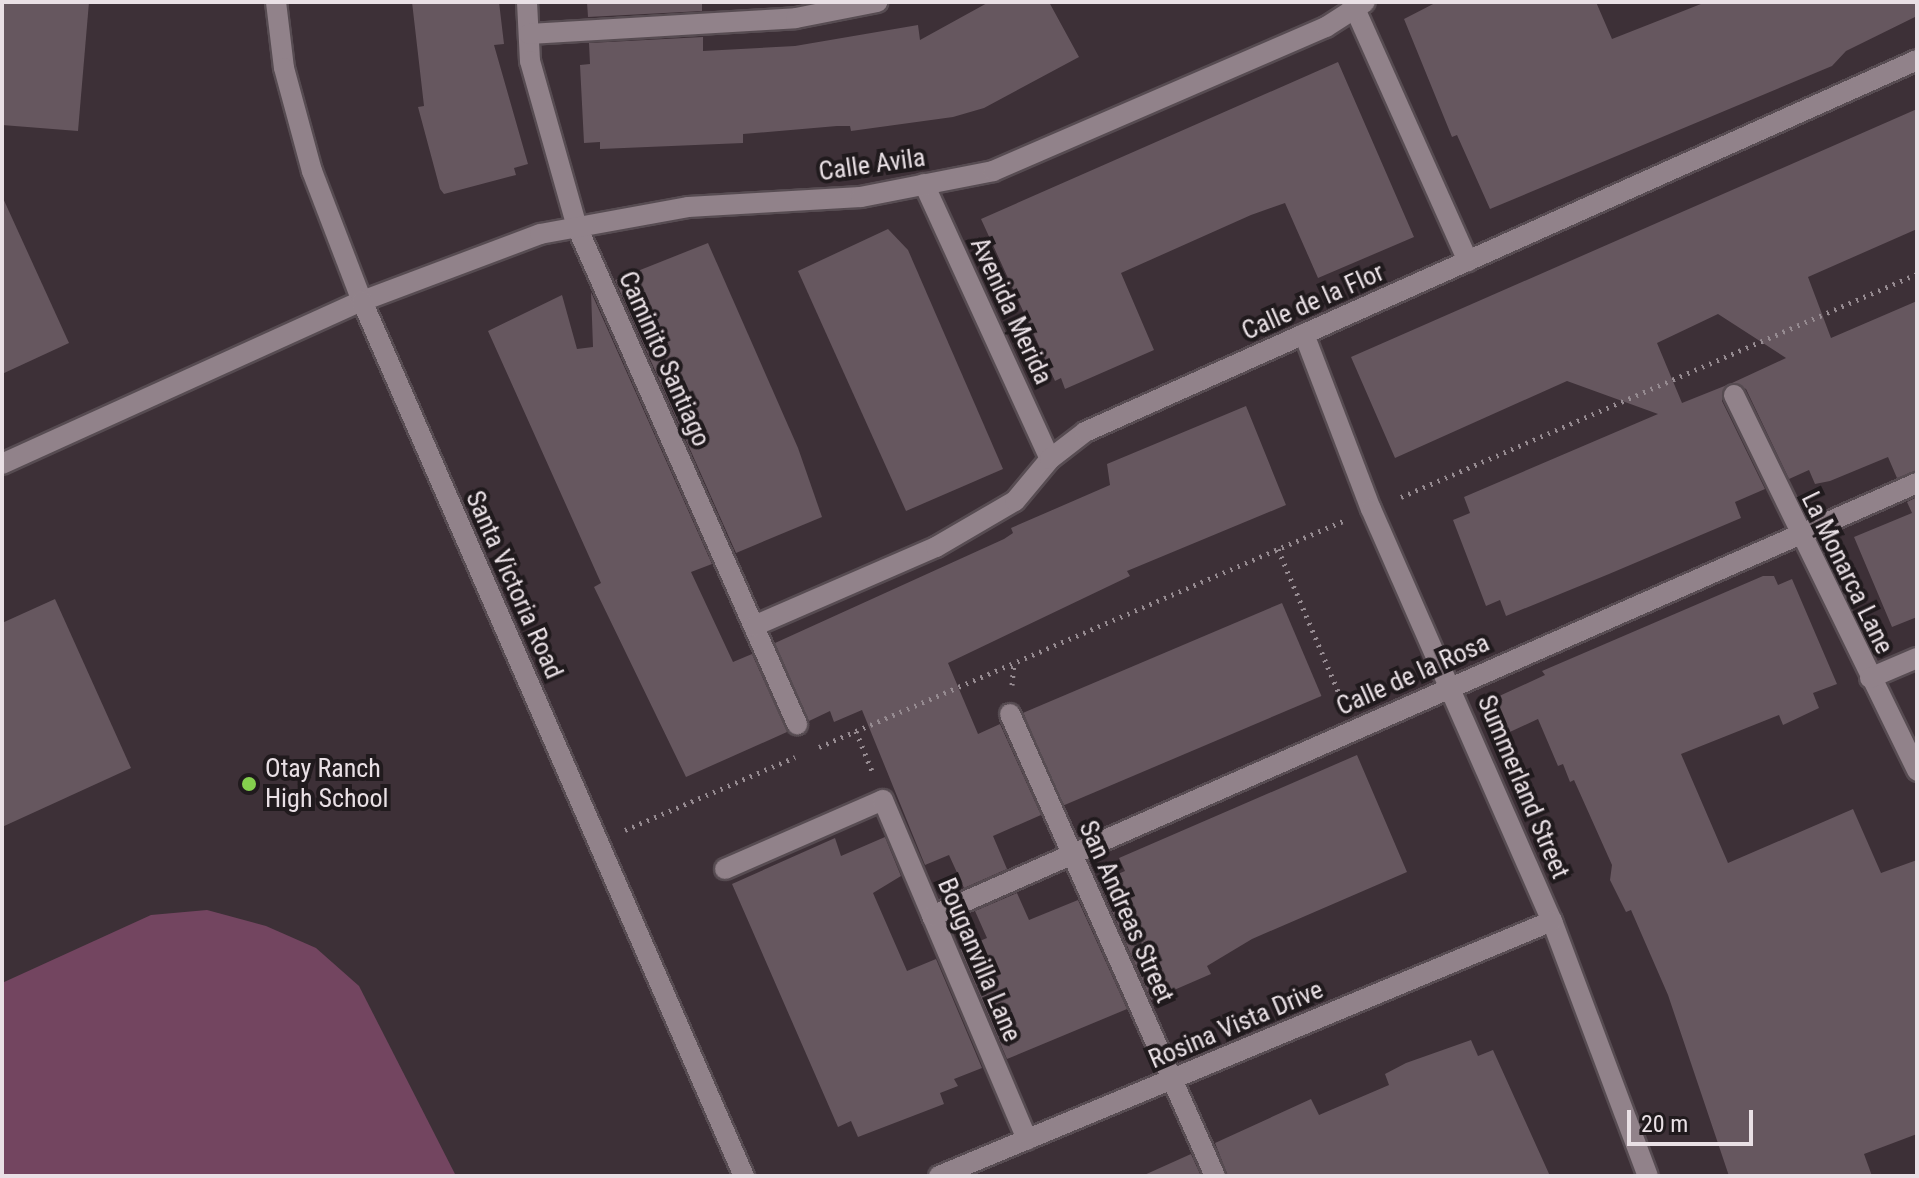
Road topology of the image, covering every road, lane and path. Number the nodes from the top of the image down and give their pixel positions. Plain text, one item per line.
1 (276, 2) edge
2 (527, 2) edge
3 (877, 2) edge
4 (1358, 4) edge
5 (529, 34) junction
6 (1917, 60) edge
7 (924, 184) junction
8 (577, 227) junction
9 (1468, 261) junction
10 (1917, 274) edge
11 (362, 301) junction
12 (1304, 334) junction
13 (1734, 395) dead end
14 (1050, 459) junction
15 (2, 464) edge
16 (1917, 483) edge
17 (1396, 499) dead end
18 (1346, 520) dead end
19 (1799, 537) junction
20 (1278, 549) junction
21 (754, 626) junction
22 (1917, 658) edge
23 (1870, 678) junction
24 (1451, 686) junction
25 (1010, 714) dead end
26 (797, 724) dead end
27 (1354, 729) junction
28 (856, 731) junction
29 (813, 749) dead end
30 (799, 755) dead end
31 (1917, 771) edge
32 (883, 800) junction
33 (598, 842) junction
34 (1072, 854) junction
35 (725, 869) dead end
36 (932, 916) junction
37 (1552, 921) junction
38 (1172, 1079) junction
39 (1027, 1140) junction
40 (744, 1176) edge
41 (939, 1176) edge
42 (1215, 1176) edge
43 (1648, 1176) edge

1 - 11 street, Santa Victoria Road
2 - 5 street, Caminito Santiago
3 - 5 street
4 - 7 street, Calle Avila
4 - 9 street
5 - 8 street, Caminito Santiago
6 - 9 street, Calle de la Flor
7 - 8 street, Calle Avila
7 - 14 street, Avenida Merida
8 - 11 street, Calle Avila
8 - 21 street, Caminito Santiago
9 - 12 street, Calle de la Flor
10 - 17 path
11 - 15 street, Calle Avila
11 - 33 street, Santa Victoria Road
12 - 14 street, Calle de la Flor
12 - 24 street, Summerland Street
13 - 19 street, La Monarca Lane
14 - 21 street, Calle de la Flor
16 - 19 street, Calle de la Rosa
18 - 20 path
19 - 23 street, La Monarca Lane
19 - 24 street, Calle de la Rosa
20 - 27 path
20 - 28 path
21 - 26 street, Caminito Santiago
22 - 23 street
23 - 31 street, La Monarca Lane
24 - 27 street, Calle de la Rosa
24 - 37 street, Summerland Street
25 - 34 street, San Andreas Street
27 - 34 street, Calle de la Rosa
28 - 29 path
28 - 32 path
30 - 33 path
32 - 35 street
32 - 36 street, Bouganvilla Lane
33 - 40 street, Santa Victoria Road
34 - 36 street, Calle de la Rosa
34 - 38 street, San Andreas Street
36 - 39 street, Bouganvilla Lane
37 - 38 street, Rosina Vista Drive
37 - 43 street, Summerland Street
38 - 39 street, Rosina Vista Drive
38 - 42 street, San Andreas Street
39 - 41 street, Rosina Vista Drive

